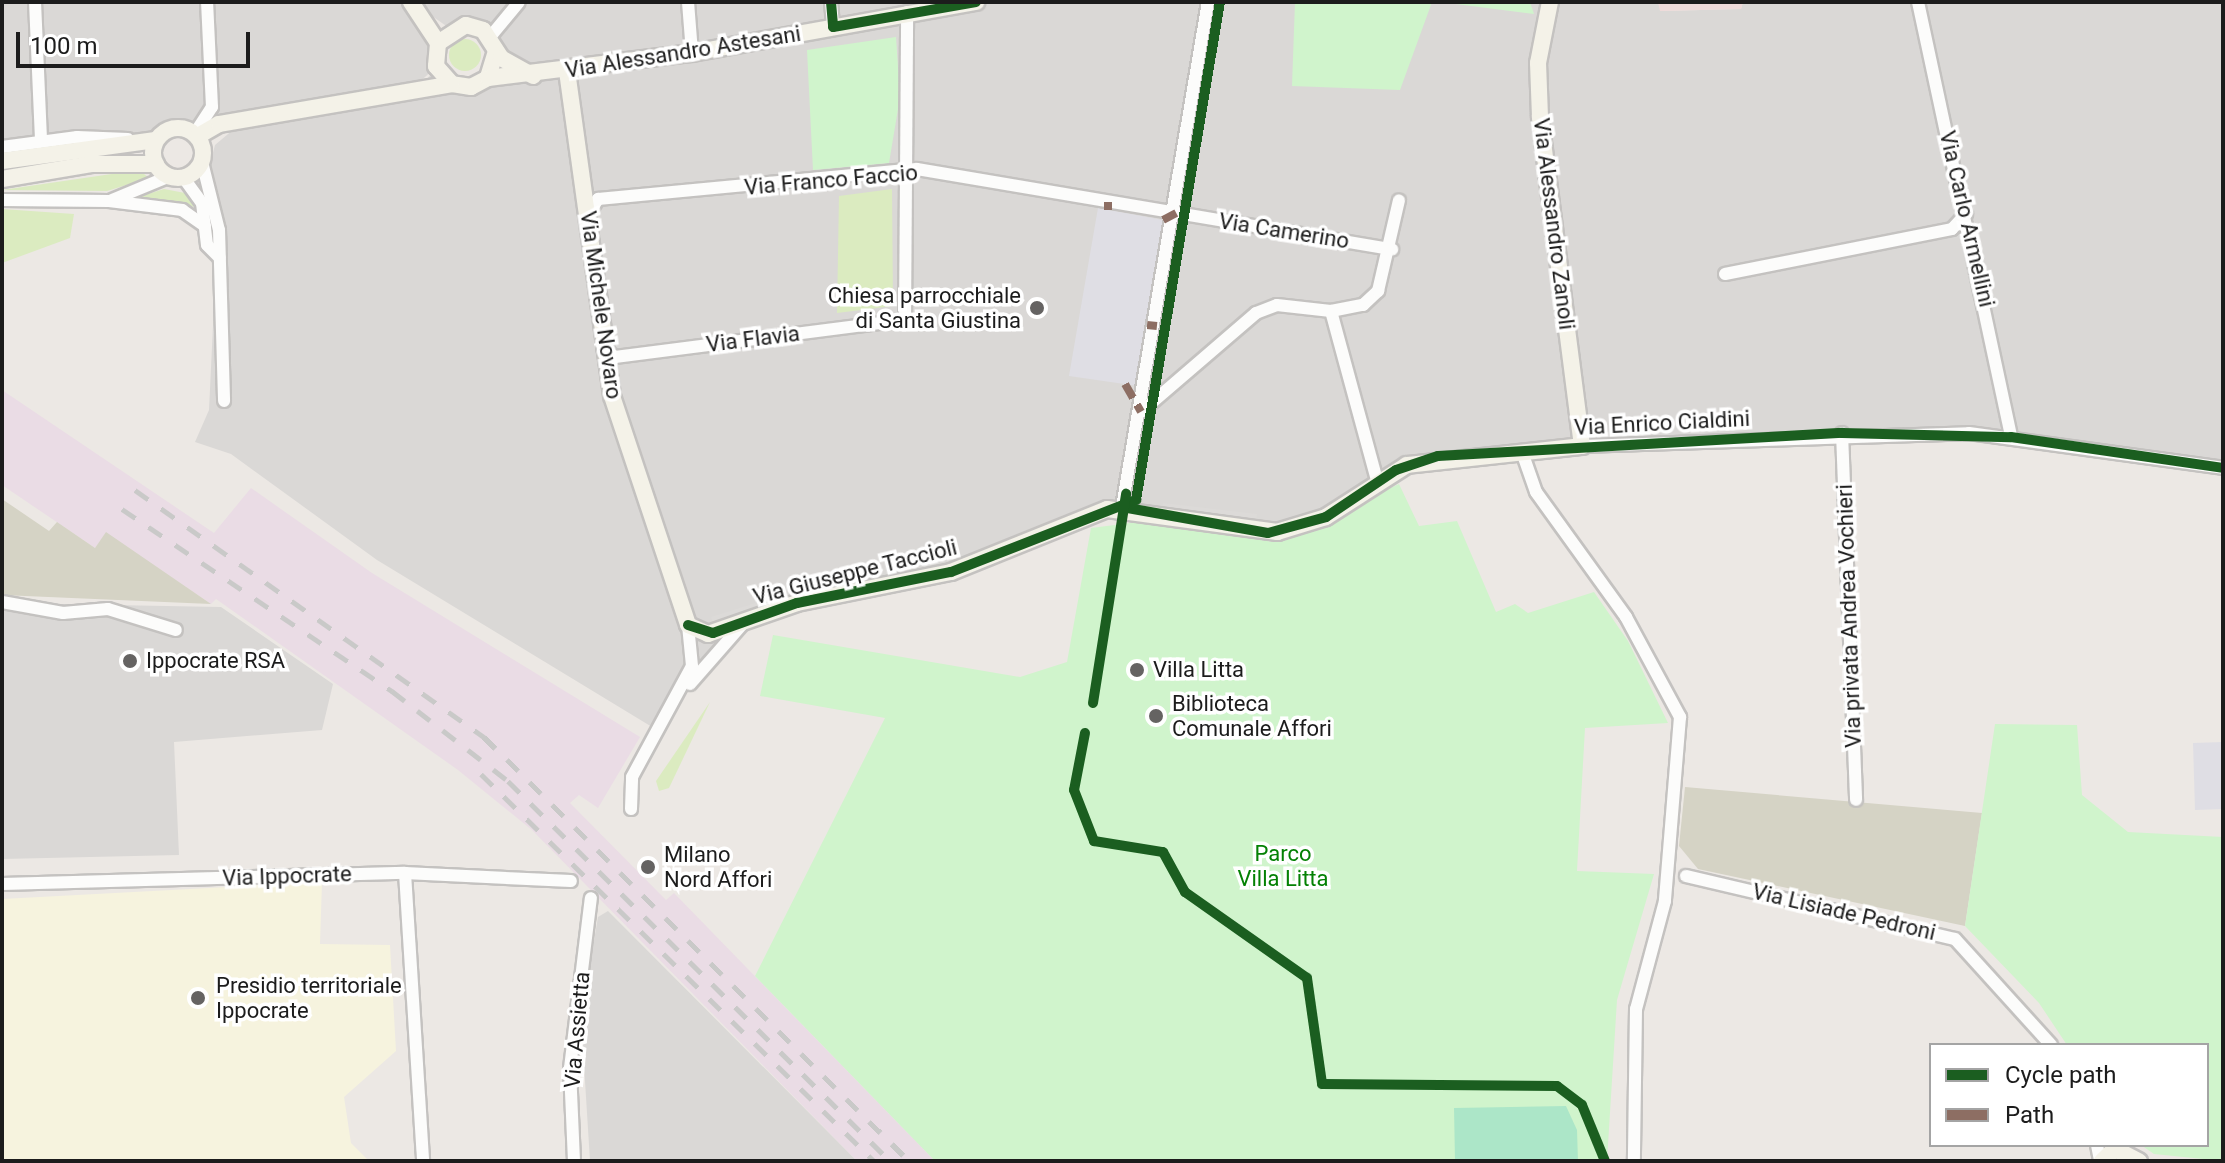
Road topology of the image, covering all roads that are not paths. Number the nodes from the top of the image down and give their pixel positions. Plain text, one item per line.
1 (35, 2) edge
2 (207, 2) edge
3 (519, 2) edge
4 (688, 2) edge
5 (831, 2) edge
6 (976, 2) edge
7 (1208, 2) edge
8 (1550, 2) edge
9 (1918, 2) edge
10 (413, 5) edge
11 (907, 12) junction
12 (833, 27) junction
13 (444, 37) junction
14 (493, 44) junction
15 (692, 53) junction
16 (436, 66) junction
17 (567, 71) junction
18 (533, 76) junction
19 (488, 78) junction
20 (452, 84) junction
21 (407, 95) junction
22 (135, 139) junction
23 (156, 140) junction
24 (41, 141) junction
25 (199, 144) junction
26 (2, 147) edge
27 (2, 161) edge
28 (156, 164) junction
29 (906, 173) junction
30 (176, 177) junction
31 (2, 179) edge
32 (2, 200) edge
33 (1399, 200) dead end
34 (109, 201) junction
35 (1176, 213) junction
36 (1966, 214) junction
37 (588, 215) junction
38 (205, 226) junction
39 (1392, 249) junction
40 (220, 258) junction
41 (1725, 274) dead end
42 (1331, 311) junction
43 (603, 348) junction
44 (224, 401) dead end
45 (1141, 412) junction
46 (1842, 433) junction
47 (2011, 437) junction
48 (1582, 446) junction
49 (1522, 452) junction
50 (2223, 468) edge
51 (1378, 484) junction
52 (1122, 507) junction
53 (2, 602) edge
54 (747, 619) junction
55 (688, 625) junction
56 (176, 630) dead end
57 (679, 695) junction
58 (1856, 800) dead end
59 (631, 809) dead end
60 (1672, 847) junction
61 (405, 873) junction
62 (1686, 876) junction
63 (571, 881) dead end
64 (2, 884) edge
65 (591, 898) dead end
66 (1665, 901) junction
67 (2049, 1043) edge
68 (423, 1161) edge
69 (574, 1161) edge
70 (1634, 1161) edge
71 (2101, 1161) edge
72 (2139, 1161) edge

1 - 24 street
2 - 25 street
3 - 14 street
4 - 15 street
5 - 12 street
6 - 11 street, Via Alessandro Astesani
7 - 35 street
8 - 48 street, Via Alessandro Zanoli
9 - 36 street, Via Carlo Armellini
10 - 13 street
11 - 12 street, Via Alessandro Astesani
11 - 29 street
12 - 15 street, Via Alessandro Astesani
13 - 14 street, Via Alessandro Astesani
13 - 16 street
14 - 18 street, Via Alessandro Astesani
14 - 19 street
15 - 17 street, Via Alessandro Astesani
16 - 20 street
16 - 21 street
17 - 18 street, Via Alessandro Astesani
17 - 37 street, Via Michele Novaro
18 - 19 street, Via Alessandro Astesani
19 - 20 street, Via Alessandro Astesani
20 - 21 street, Via Alessandro Astesani
21 - 25 street, Via Alessandro Astesani
22 - 23 street, Via Alessandro Astesani
22 - 24 street, Via Alessandro Astesani
22 - 27 street, Via Alessandro Astesani
23 - 25 street, Via Alessandro Astesani
23 - 28 street
24 - 26 street, Via Alessandro Astesani
25 - 30 street, Via Alessandro Astesani
25 - 40 street
28 - 30 street
28 - 31 street
29 - 35 street, Via Franco Faccio
29 - 37 street, Via Franco Faccio
29 - 43 street, Via Flavia
30 - 34 street, Via Alessandro Astesani
30 - 38 street
32 - 34 street, Via Alessandro Astesani
33 - 39 street
34 - 38 street, Via Alessandro Astesani
35 - 39 street, Via Camerino
35 - 45 street
36 - 41 street
36 - 47 street, Via Carlo Armellini
37 - 43 street, Via Michele Novaro
38 - 40 street
39 - 42 street
40 - 44 street
42 - 45 street
42 - 51 street
43 - 55 street, Via Michele Novaro
45 - 52 street
46 - 47 street, Via Enrico Cialdini
46 - 48 street, Via Enrico Cialdini
46 - 58 street, Via privata Andrea Vochieri
47 - 50 street, Via Enrico Cialdini
48 - 49 street, Via Enrico Cialdini
49 - 51 street, Via Enrico Cialdini
49 - 60 street
51 - 52 street, Via Enrico Cialdini
52 - 54 street, Via Giuseppe Taccioli
53 - 56 street
54 - 55 street, Via Giuseppe Taccioli
54 - 57 street, Via Giuseppe Taccioli
55 - 57 street, Via Giuseppe Taccioli
57 - 59 street, Via Giuseppe Taccioli
60 - 62 street
60 - 66 street
61 - 63 street, Via Ippocrate
61 - 64 street, Via Ippocrate
61 - 68 street
62 - 66 street
62 - 67 street, Via Lisiade Pedroni
65 - 69 street, Via Assietta
66 - 70 street
71 - 72 street

